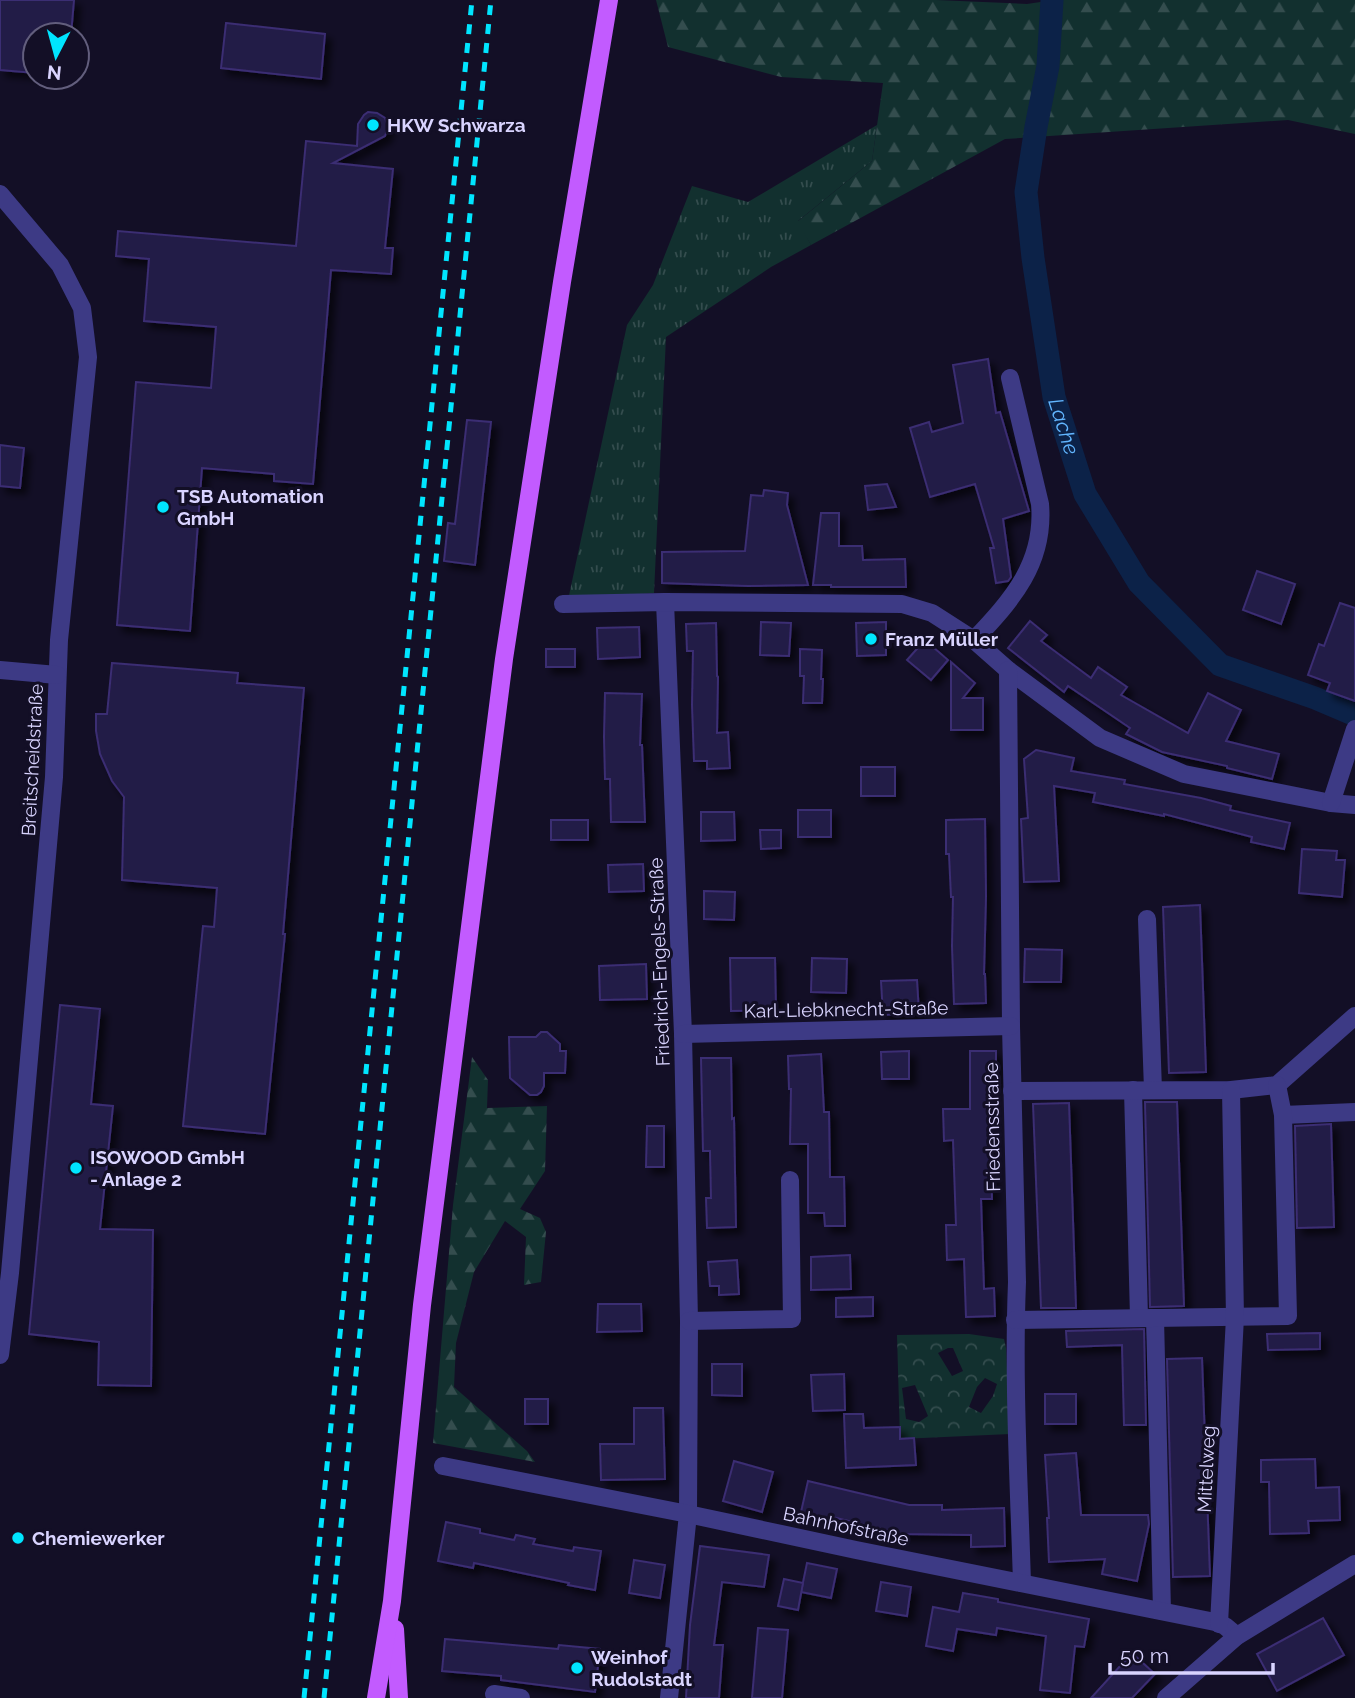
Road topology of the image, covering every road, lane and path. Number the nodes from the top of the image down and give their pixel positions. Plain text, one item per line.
1 (609, 0) edge
2 (0, 194) edge
3 (1010, 378) dead end
4 (666, 602) junction
5 (563, 604) dead end
6 (974, 640) junction
7 (0, 670) edge
8 (1008, 670) junction
9 (57, 675) junction
10 (1355, 729) edge
11 (1331, 803) junction
12 (1355, 805) edge
13 (1147, 919) dead end
14 (1355, 1016) edge
15 (1010, 1026) junction
16 (683, 1034) junction
17 (1277, 1085) junction
18 (1133, 1090) junction
19 (1153, 1090) junction
20 (1231, 1090) junction
21 (1012, 1091) junction
22 (1355, 1112) edge
23 (1283, 1115) junction
24 (790, 1180) dead end
25 (1147, 1317) junction
26 (1235, 1317) junction
27 (1015, 1320) junction
28 (689, 1321) junction
29 (0, 1355) edge
30 (443, 1466) dead end
31 (688, 1514) junction
32 (1355, 1564) edge
33 (1022, 1583) junction
34 (392, 1601) junction
35 (1163, 1611) junction
36 (1219, 1624) junction
37 (1237, 1636) junction
38 (494, 1694) dead end
39 (376, 1698) edge
40 (400, 1698) edge
41 (520, 1698) edge
42 (669, 1698) edge
43 (1166, 1698) edge

1 - 34 main road
2 - 9 street, Breitscheidstraße
3 - 6 street
4 - 5 street
4 - 6 street
4 - 16 street, Friedrich-Engels-Straße
6 - 8 street
7 - 9 street
8 - 11 street
8 - 15 street, Friedensstraße
9 - 29 street, Breitscheidstraße
10 - 11 street
11 - 12 street
13 - 19 street
14 - 17 street
15 - 16 street, Karl-Liebknecht-Straße
15 - 21 street, Friedensstraße
16 - 28 street, Friedrich-Engels-Straße
17 - 20 street
17 - 23 street
18 - 19 street
18 - 21 street
18 - 25 street
19 - 20 street
20 - 26 street, Mittelweg
21 - 27 street, Friedensstraße
22 - 23 street
23 - 26 street
24 - 28 street
25 - 26 street
25 - 27 street
25 - 35 street
26 - 36 street, Mittelweg
27 - 33 street, Friedensstraße
28 - 31 street, Friedrich-Engels-Straße
30 - 31 street, Bahnhofstraße
31 - 33 street, Bahnhofstraße
31 - 42 street, Friedrich-Engels-Straße
32 - 37 street
33 - 35 street, Bahnhofstraße
34 - 39 main road
34 - 40 main road
35 - 36 street, Bahnhofstraße
36 - 37 street, Bahnhofstraße
37 - 43 street
38 - 41 street

